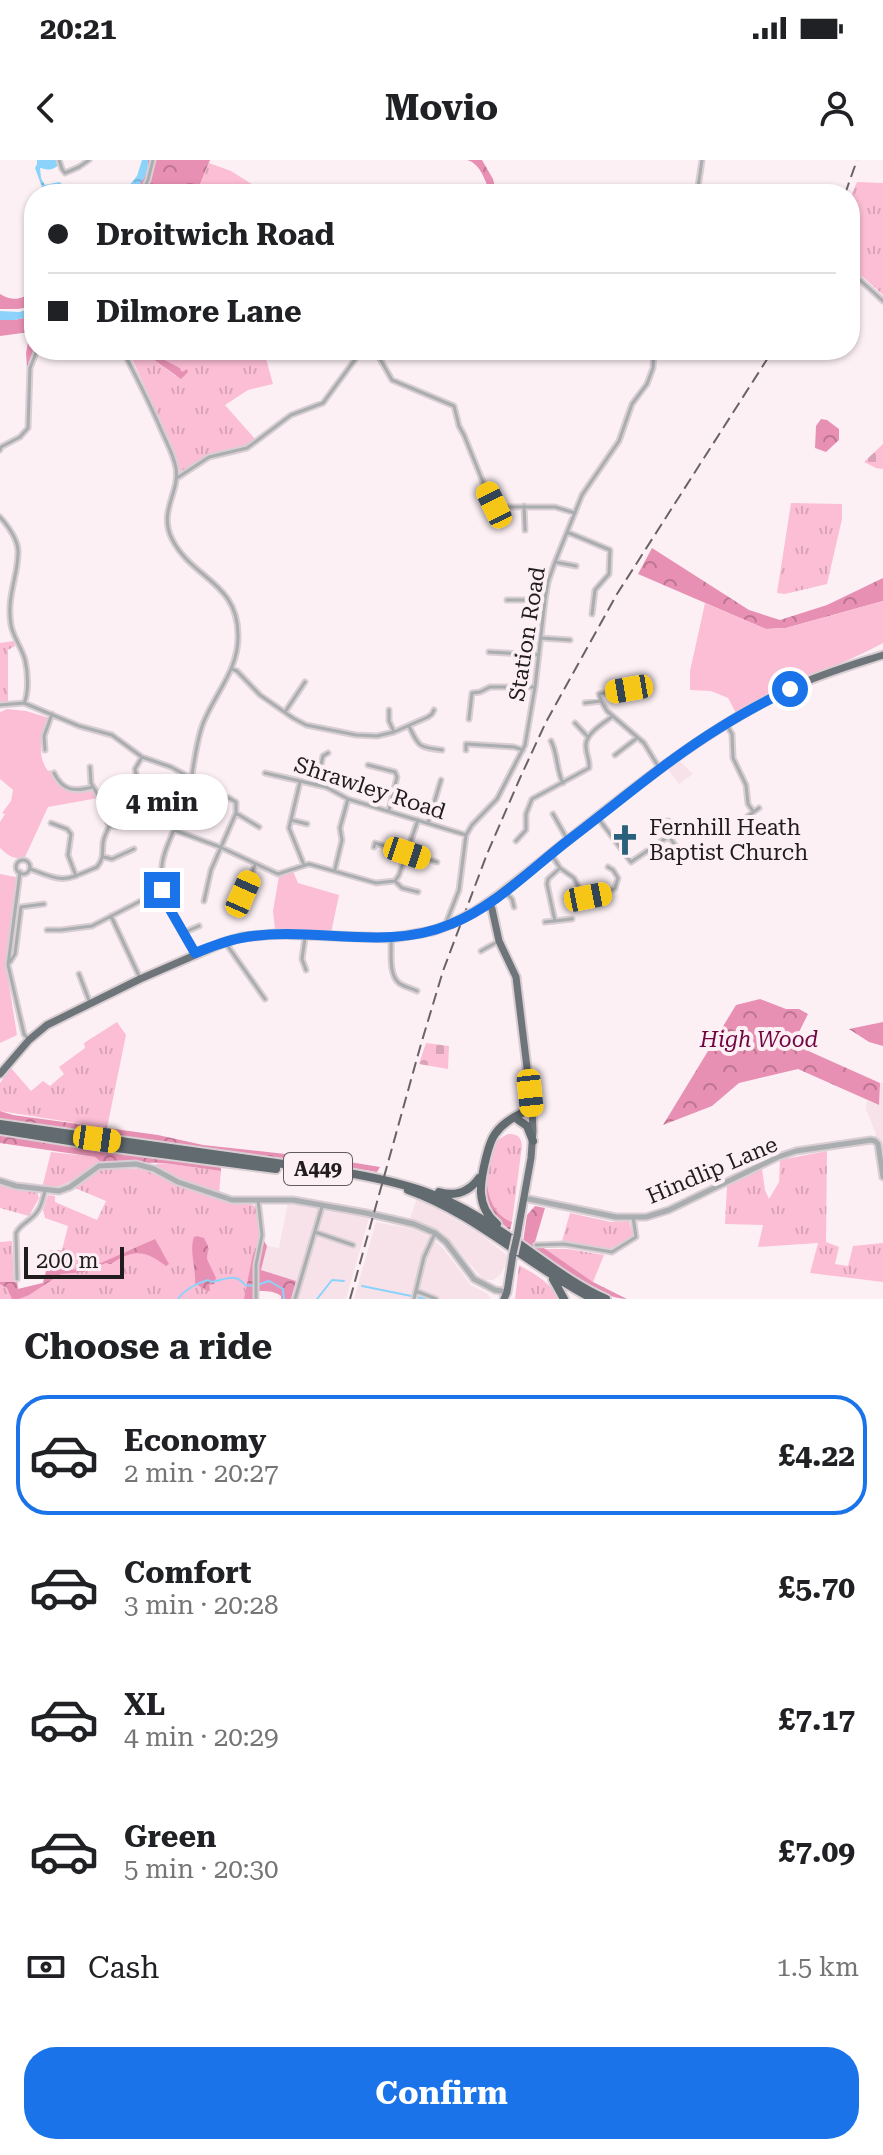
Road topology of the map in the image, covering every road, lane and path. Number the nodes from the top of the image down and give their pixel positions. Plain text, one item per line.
1 (59, 160) edge
2 (89, 160) edge
3 (153, 160) edge
4 (702, 160) edge
5 (146, 184) edge
6 (698, 184) edge
7 (860, 280) edge
8 (883, 301) edge
9 (33, 360) edge
10 (127, 360) edge
11 (355, 360) edge
12 (381, 360) edge
13 (653, 360) edge
14 (0, 447) edge
15 (177, 478) junction
16 (524, 506) junction
17 (575, 513) junction
18 (0, 517) edge
19 (525, 530) dead end
20 (567, 532) junction
21 (555, 562) junction
22 (576, 566) dead end
23 (507, 600) dead end
24 (545, 600) junction
25 (592, 614) dead end
26 (541, 638) junction
27 (570, 640) dead end
28 (489, 652) dead end
29 (539, 655) junction
30 (883, 655) edge
31 (232, 669) junction
32 (305, 682) dead end
33 (535, 687) junction
34 (629, 689) dead end
35 (27, 697) junction
36 (601, 701) junction
37 (24, 703) junction
38 (585, 703) dead end
39 (0, 705) edge
40 (33, 706) junction
41 (389, 710) dead end
42 (285, 712) junction
43 (434, 712) dead end
44 (52, 714) junction
45 (613, 716) junction
46 (469, 719) dead end
47 (575, 723) dead end
48 (726, 724) junction
49 (409, 726) junction
50 (394, 732) junction
51 (588, 737) junction
52 (637, 738) junction
53 (551, 741) dead end
54 (439, 749) dead end
55 (45, 750) dead end
56 (466, 750) dead end
57 (523, 750) junction
58 (328, 753) dead end
59 (615, 755) dead end
60 (142, 757) junction
61 (368, 765) dead end
62 (90, 767) dead end
63 (660, 770) junction
64 (54, 773) dead end
65 (265, 773) dead end
66 (191, 778) junction
67 (441, 780) dead end
68 (300, 782) junction
69 (563, 783) junction
70 (316, 785) junction
71 (93, 787) junction
72 (164, 790) dead end
73 (120, 798) dead end
74 (229, 798) dead end
75 (100, 799) junction
76 (348, 799) junction
77 (759, 808) dead end
78 (389, 810) junction
79 (753, 811) junction
80 (236, 813) junction
81 (553, 814) dead end
82 (748, 816) dead end
83 (598, 818) junction
84 (291, 820) junction
85 (418, 820) junction
86 (668, 821) dead end
87 (51, 823) dead end
88 (136, 823) dead end
89 (428, 823) junction
90 (307, 824) dead end
91 (109, 826) junction
92 (259, 827) dead end
93 (174, 830) junction
94 (466, 835) junction
95 (669, 836) junction
96 (568, 840) junction
97 (516, 841) dead end
98 (220, 847) junction
99 (374, 847) dead end
100 (134, 849) dead end
101 (407, 853) junction
102 (551, 854) junction
103 (682, 856) dead end
104 (104, 857) junction
105 (437, 862) dead end
106 (255, 865) junction
107 (304, 865) junction
108 (608, 867) dead end
109 (560, 868) junction
110 (30, 869) junction
111 (334, 870) junction
112 (20, 872) junction
113 (76, 876) junction
114 (395, 881) junction
115 (162, 890) junction
116 (504, 891) junction
117 (418, 892) dead end
118 (204, 901) dead end
119 (489, 903) junction
120 (44, 904) dead end
121 (240, 907) dead end
122 (514, 907) dead end
123 (111, 916) junction
124 (572, 919) dead end
125 (555, 921) junction
126 (545, 922) dead end
127 (448, 925) junction
128 (199, 926) dead end
129 (47, 930) dead end
130 (183, 933) junction
131 (306, 934) junction
132 (391, 938) junction
133 (499, 941) junction
134 (225, 942) junction
135 (478, 946) dead end
136 (195, 953) junction
137 (8, 965) junction
138 (306, 970) dead end
139 (79, 974) dead end
140 (140, 979) junction
141 (417, 991) dead end
142 (265, 999) dead end
143 (90, 1003) junction
144 (29, 1040) junction
145 (0, 1074) edge
146 (532, 1112) junction
147 (514, 1119) junction
148 (0, 1124) edge
149 (0, 1130) edge
150 (533, 1141) junction
151 (482, 1174) junction
152 (883, 1177) edge
153 (0, 1181) edge
154 (424, 1190) junction
155 (45, 1191) junction
156 (524, 1198) junction
157 (257, 1200) junction
158 (322, 1205) junction
159 (633, 1217) junction
160 (502, 1231) junction
161 (315, 1232) junction
162 (435, 1233) junction
163 (353, 1245) dead end
164 (536, 1245) dead end
165 (546, 1271) junction
166 (17, 1279) dead end
167 (415, 1295) edge
168 (505, 1295) edge
169 (256, 1299) edge
170 (295, 1299) edge
171 (436, 1299) edge
172 (564, 1299) edge
173 (593, 1299) edge
174 (606, 1299) edge

1 - 2 street
3 - 5 street
4 - 6 street
7 - 8 street
9 - 14 street
10 - 15 street
11 - 15 street
12 - 16 street
13 - 17 street, Station Road
15 - 31 street
16 - 17 street
16 - 19 street
17 - 20 street, Station Road
18 - 35 street
20 - 21 street, Station Road
20 - 25 street
21 - 22 street
21 - 24 street, Station Road
23 - 24 street
24 - 26 street, Station Road
26 - 27 street
26 - 29 street, Station Road
28 - 29 street
29 - 33 street, Station Road
30 - 48 main road
31 - 42 street
31 - 66 street
32 - 42 street
33 - 46 street
33 - 57 street, Station Road
34 - 36 street
35 - 37 street
35 - 40 street
36 - 38 street
36 - 45 street
37 - 39 street
37 - 40 street
40 - 44 street
41 - 50 street
42 - 50 street
43 - 49 street
44 - 55 street
44 - 60 street
45 - 51 street
45 - 52 street
47 - 51 street
48 - 63 main road
48 - 79 street
49 - 50 street
49 - 54 street
51 - 69 street
52 - 59 street
52 - 63 street
53 - 69 street
56 - 57 street
57 - 94 street, Station Road
58 - 70 street
60 - 66 street
60 - 72 street
61 - 78 street
62 - 71 street
63 - 83 main road
64 - 71 street
65 - 68 street, Shrawley Road
66 - 93 street
67 - 89 street
68 - 70 street, Shrawley Road
68 - 84 street
69 - 97 street
70 - 76 street, Shrawley Road
71 - 75 street
73 - 75 street
74 - 80 street
75 - 91 street
76 - 78 street, Shrawley Road
76 - 111 street
77 - 79 street
78 - 85 street, Shrawley Road
79 - 82 street
80 - 92 street
80 - 98 street
81 - 96 street
83 - 95 street
83 - 96 main road
84 - 90 street
84 - 107 street
85 - 89 street, Shrawley Road
85 - 101 street
86 - 95 street
87 - 113 street
88 - 91 street
89 - 94 street, Shrawley Road
91 - 104 street
93 - 98 street
93 - 115 street
94 - 127 street
95 - 103 street
96 - 102 main road
98 - 106 street
98 - 118 street
99 - 101 street
100 - 104 street
101 - 105 street
101 - 114 street
102 - 109 street
102 - 116 main road
104 - 113 street
106 - 107 street
106 - 121 street
107 - 111 street
108 - 109 street
109 - 125 street
110 - 112 street
110 - 112 street
110 - 113 street
111 - 114 street
112 - 137 street
114 - 117 street
115 - 123 street
115 - 130 street
116 - 119 main road
116 - 122 street
119 - 127 main road, bridge
119 - 133 main road
120 - 137 street
123 - 129 street
123 - 140 street
124 - 125 street
125 - 126 street
127 - 132 main road
128 - 130 street
130 - 136 street
131 - 132 main road
131 - 134 main road
131 - 138 street
132 - 141 street
133 - 135 street
133 - 146 main road
134 - 136 main road
134 - 142 street
136 - 140 main road
137 - 144 street
139 - 143 street
140 - 143 main road
143 - 144 main road
144 - 145 main road
146 - 147 highway
146 - 150 main road
147 - 150 highway
147 - 151 highway
148 - 154 highway, A449
149 - 165 highway, A449
150 - 156 main road
151 - 154 highway
151 - 160 highway
152 - 159 street, Hindlip Lane
153 - 155 street
154 - 160 highway, A449
155 - 157 street
155 - 166 street
156 - 159 street, Hindlip Lane
156 - 168 main road, bridge
157 - 158 street
157 - 169 street
158 - 161 street
158 - 162 street
159 - 164 street
160 - 174 highway, A449
161 - 163 street
161 - 170 street
162 - 167 street
162 - 168 street
165 - 172 highway
165 - 173 highway, A449
167 - 171 street

